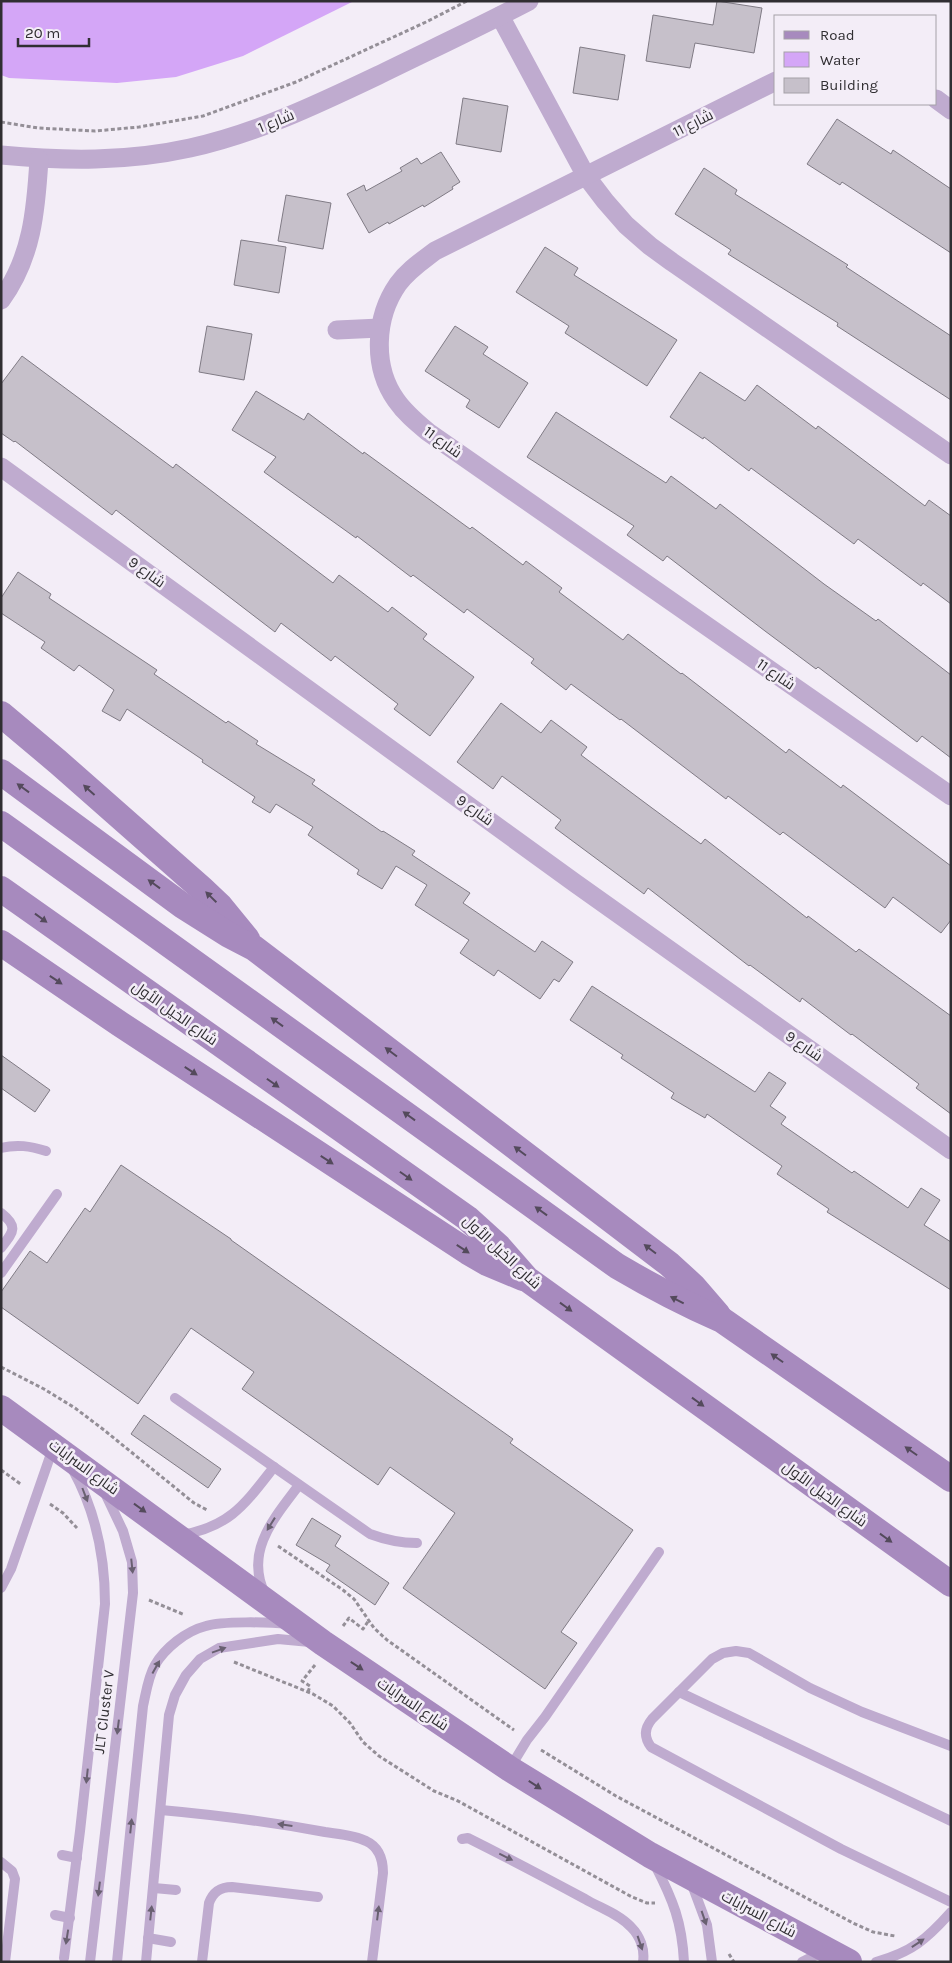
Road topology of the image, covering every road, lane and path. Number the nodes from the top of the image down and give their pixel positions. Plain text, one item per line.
1 (467, 1) edge
2 (529, 1) edge
3 (500, 16) junction
4 (774, 82) edge
5 (937, 100) edge
6 (951, 110) edge
7 (1, 122) edge
8 (1, 155) edge
9 (38, 159) junction
10 (586, 176) junction
11 (1, 300) edge
12 (380, 328) junction
13 (337, 330) dead end
14 (951, 455) edge
15 (1, 467) edge
16 (1, 714) edge
17 (1, 772) edge
18 (951, 796) edge
19 (1, 824) edge
20 (1, 889) edge
21 (1, 942) edge
22 (254, 948) junction
23 (1, 1148) edge
24 (951, 1150) edge
25 (46, 1151) dead end
26 (57, 1194) dead end
27 (1, 1213) edge
28 (1, 1248) edge
29 (1, 1273) edge
30 (526, 1279) junction
31 (722, 1320) junction
32 (1, 1366) edge
33 (175, 1398) dead end
34 (1, 1408) edge
35 (58, 1448) junction
36 (274, 1467) junction
37 (1, 1470) edge
38 (93, 1473) junction
39 (951, 1479) edge
40 (300, 1485) junction
41 (38, 1495) junction
42 (233, 1515) junction
43 (81, 1534) dead end
44 (178, 1536) junction
45 (264, 1537) junction
46 (417, 1543) dead end
47 (659, 1552) dead end
48 (951, 1584) edge
49 (1, 1588) edge
50 (134, 1593) junction
51 (270, 1605) junction
52 (207, 1625) junction
53 (300, 1626) junction
54 (323, 1643) junction
55 (218, 1648) junction
56 (679, 1692) junction
57 (528, 1740) junction
58 (951, 1746) edge
59 (510, 1769) junction
60 (161, 1810) junction
61 (951, 1822) edge
62 (462, 1839) dead end
63 (62, 1855) dead end
64 (650, 1855) junction
65 (77, 1858) junction
66 (1, 1862) edge
67 (690, 1876) junction
68 (154, 1888) junction
69 (176, 1890) dead end
70 (318, 1897) dead end
71 (673, 1901) junction
72 (951, 1902) edge
73 (951, 1912) edge
74 (55, 1915) dead end
75 (70, 1918) junction
76 (707, 1925) junction
77 (931, 1934) junction
78 (148, 1938) junction
79 (171, 1942) dead end
80 (826, 1950) junction
81 (64, 1958) dead end
82 (5, 1962) edge
83 (90, 1962) edge
84 (117, 1962) edge
85 (146, 1962) edge
86 (202, 1962) edge
87 (372, 1962) edge
88 (643, 1962) edge
89 (684, 1962) edge
90 (712, 1962) edge
91 (734, 1962) edge
92 (802, 1962) edge
93 (849, 1962) edge
94 (876, 1962) edge

1 - 7 path
2 - 3 street, شارع 1
3 - 9 street, شارع 1
3 - 10 street
4 - 10 street, شارع 11
5 - 6 street
8 - 9 street, شارع 1
9 - 11 street
10 - 12 street, شارع 11
10 - 14 street
12 - 13 street
12 - 18 street, شارع 11
15 - 24 street, شارع 9
22 -> 16 main road
22 -> 17 main road
31 -> 19 main road
20 -> 30 main road, شارع الخيل الأول
21 -> 30 main road
31 -> 22 main road
23 - 25 lane
26 - 29 lane
27 - 28 lane
30 -> 48 main road, شارع الخيل الأول
39 -> 31 main road
32 - 42 path
33 - 36 lane
34 - 35 main road, شارع السرايات
35 - 38 main road, شارع السرايات
35 - 41 lane
35 -> 65 lane
36 - 40 lane
36 - 42 lane
37 - 41 path
38 -> 44 main road, شارع السرايات
38 -> 50 lane, JLT Cluster V
40 -> 45 lane
40 - 46 lane
41 - 43 path
41 - 49 lane
42 - 44 lane
44 - 51 main road, شارع السرايات
45 - 51 lane
45 - 57 path
47 - 57 lane
50 - 52 path
50 -> 83 lane, JLT Cluster V
51 - 53 main road, شارع السرايات
52 - 53 lane
84 -> 52 lane
53 - 54 main road, شارع السرايات
54 - 55 lane
54 -> 59 main road, شارع السرايات
55 - 60 lane
55 - 71 path
56 - 58 lane
56 - 61 lane
56 - 72 lane
57 - 59 lane
57 - 77 path
59 -> 64 main road, شارع السرايات
60 - 68 lane
87 -> 60 lane
62 -> 88 lane
63 - 65 lane
64 - 67 main road, شارع السرايات
64 - 71 lane
65 - 75 lane
66 - 82 lane
67 -> 76 lane
67 - 80 main road, شارع السرايات
68 - 69 lane
78 -> 68 lane
70 - 86 lane
71 - 89 lane
73 - 77 lane
74 - 75 lane
75 -> 81 lane
76 - 90 lane
76 - 91 path
94 -> 77 lane
78 - 79 lane
78 - 85 lane
80 - 92 lane
80 - 93 main road, شارع السرايات

